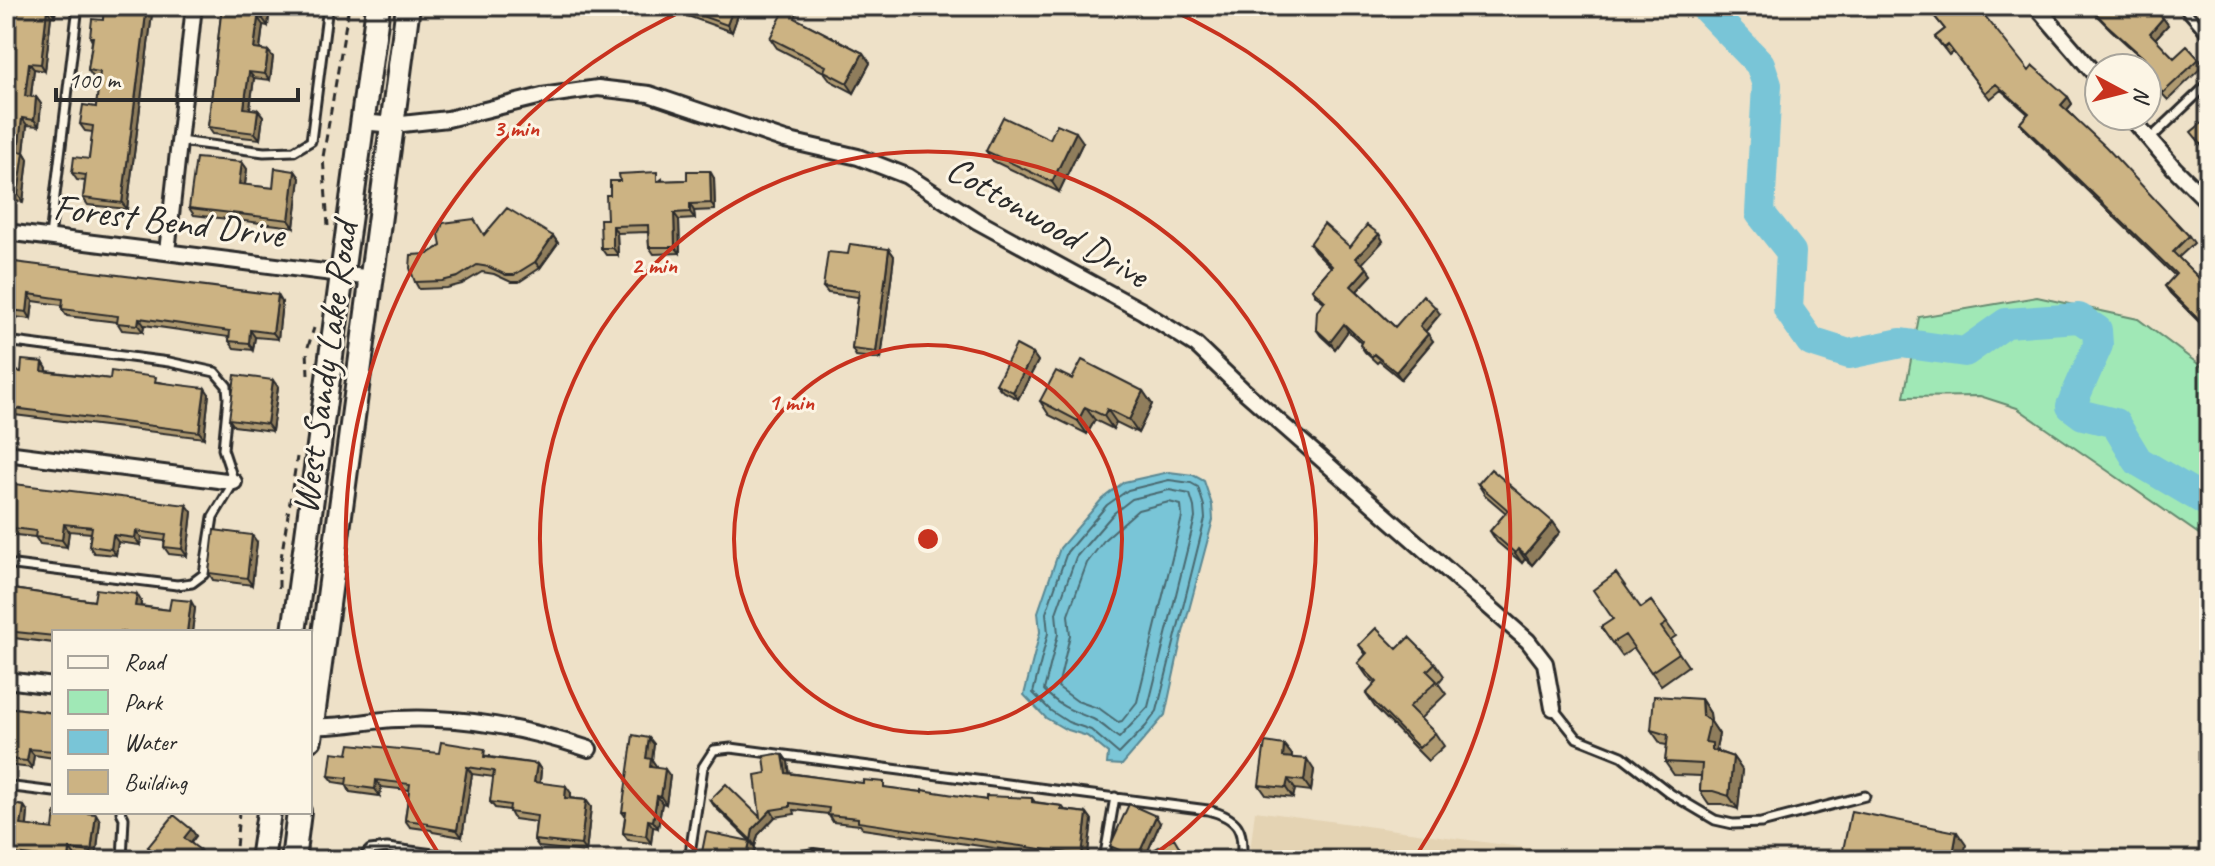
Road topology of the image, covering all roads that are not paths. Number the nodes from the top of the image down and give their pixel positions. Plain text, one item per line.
1 (78, 6) edge
2 (194, 6) edge
3 (328, 6) edge
4 (378, 6) edge
5 (408, 6) edge
6 (2036, 6) edge
7 (2182, 6) edge
8 (2209, 37) edge
9 (2083, 60) edge
10 (2209, 83) edge
11 (362, 122) junction
12 (393, 125) junction
13 (2144, 132) edge
14 (2150, 139) junction
15 (179, 141) junction
16 (2209, 203) edge
17 (6, 232) edge
18 (50, 237) junction
19 (167, 252) junction
20 (342, 275) junction
21 (372, 278) junction
22 (6, 341) edge
23 (6, 453) edge
24 (234, 482) junction
25 (6, 564) edge
26 (294, 630) edge
27 (6, 680) edge
28 (52, 686) edge
29 (1553, 708) joint
30 (312, 725) edge
31 (312, 732) edge
32 (589, 749) dead end
33 (6, 786) edge
34 (52, 792) edge
35 (1865, 796) dead end
36 (1115, 797) junction
37 (122, 814) edge
38 (269, 814) edge
39 (299, 814) edge
40 (122, 860) edge
41 (262, 860) edge
42 (293, 860) edge
43 (361, 860) edge
44 (480, 860) edge
45 (689, 860) edge
46 (800, 860) edge
47 (835, 860) edge
48 (1104, 860) edge
49 (1241, 860) edge

1 - 18 lane
2 - 15 street
3 - 15 lane
4 - 11 main road, West Sandy Lake Road
5 - 12 main road, West Sandy Lake Road
6 - 9 street
7 - 8 lane
10 - 14 lane
11 - 12 street, Cottonwood Drive
11 - 20 main road, West Sandy Lake Road
12 - 21 main road, West Sandy Lake Road
12 - 29 street, Cottonwood Drive
13 - 14 street
14 - 16 street
15 - 19 street
17 - 18 street, Forest Bend Drive
18 - 19 street, Forest Bend Drive
19 - 20 street, Forest Bend Drive
20 - 21 street, Forest Bend Drive
20 - 26 main road, West Sandy Lake Road
21 - 30 main road, West Sandy Lake Road
22 - 24 lane
23 - 24 street
24 - 25 lane
27 - 28 street
29 - 35 lane
31 - 32 street
33 - 34 lane
36 - 45 lane
36 - 48 lane
36 - 49 lane
37 - 40 lane
38 - 41 main road
39 - 42 main road
43 - 44 lane
46 - 47 street

